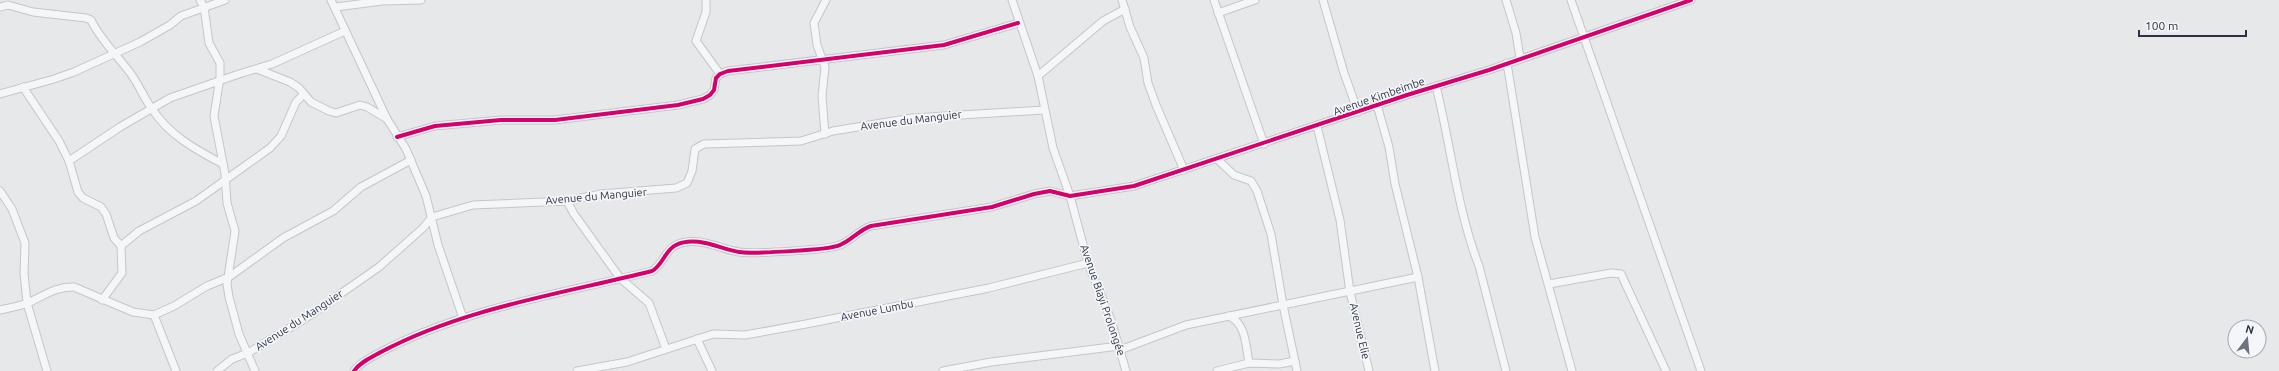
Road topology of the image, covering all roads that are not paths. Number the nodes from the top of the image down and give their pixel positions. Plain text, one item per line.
1 (200, 0) edge
2 (225, 0) edge
3 (331, 0) edge
4 (419, 0) edge
5 (706, 0) edge
6 (826, 0) edge
7 (1012, 0) edge
8 (1122, 0) edge
9 (1214, 0) edge
10 (1255, 0) edge
11 (1323, 0) edge
12 (1506, 0) edge
13 (1571, 0) edge
14 (1691, 0) edge
15 (0, 7) edge
16 (336, 7) junction
17 (204, 8) junction
18 (1125, 9) junction
19 (1218, 13) junction
20 (1018, 23) junction
21 (345, 31) junction
22 (1584, 37) junction
23 (112, 53) junction
24 (1520, 58) junction
25 (823, 59) junction
26 (1507, 63) junction
27 (257, 69) junction
28 (720, 74) junction
29 (1038, 76) junction
30 (220, 81) junction
31 (1436, 86) junction
32 (23, 87) junction
33 (0, 94) edge
34 (304, 94) junction
35 (1377, 105) junction
36 (152, 109) junction
37 (1044, 110) junction
38 (1358, 112) junction
39 (387, 119) junction
40 (1317, 126) junction
41 (825, 134) junction
42 (397, 137) junction
43 (1264, 144) junction
44 (1217, 159) junction
45 (411, 160) junction
46 (70, 161) junction
47 (223, 164) junction
48 (1184, 170) junction
49 (225, 179) junction
50 (0, 190) edge
51 (1070, 196) junction
52 (567, 201) junction
53 (432, 217) junction
54 (121, 246) junction
55 (1088, 263) junction
56 (228, 277) junction
57 (1418, 277) junction
58 (620, 278) junction
59 (1549, 284) junction
60 (1350, 292) junction
61 (102, 300) junction
62 (27, 304) junction
63 (1283, 305) junction
64 (0, 310) edge
65 (154, 315) junction
66 (1229, 316) junction
67 (463, 318) junction
68 (698, 339) junction
69 (1120, 348) junction
70 (666, 350) junction
71 (248, 352) junction
72 (1295, 361) junction
73 (1249, 363) junction
74 (47, 371) edge
75 (176, 371) edge
76 (216, 371) edge
77 (255, 371) edge
78 (354, 371) edge
79 (577, 371) edge
80 (712, 371) edge
81 (942, 371) edge
82 (1126, 371) edge
83 (1217, 371) edge
84 (1297, 371) edge
85 (1369, 371) edge
86 (1436, 371) edge
87 (1506, 371) edge
88 (1572, 371) edge
89 (1666, 371) edge
90 (1701, 371) edge

1 - 17 street
2 - 17 street
3 - 16 street
4 - 16 street
5 - 28 street
6 - 25 street
7 - 20 street, Avenue Biayi Prolongée
8 - 18 street
9 - 19 street
10 - 19 street
11 - 38 street
12 - 24 street
13 - 22 street
14 - 22 street, Avenue Kimbeimbe
15 - 23 street
16 - 21 street
17 - 23 street
17 - 30 street
18 - 29 street
18 - 48 street
19 - 43 street
20 - 25 street
20 - 29 street, Avenue Biayi Prolongée
21 - 27 street
21 - 39 street
22 - 24 street, Avenue Kimbeimbe
22 - 90 street
23 - 32 street
23 - 36 street
24 - 26 street, Avenue Kimbeimbe
25 - 28 street
25 - 41 street
26 - 31 street, Avenue Kimbeimbe
26 - 59 street
27 - 30 street
27 - 34 street
28 - 42 street
29 - 37 street, Avenue Biayi Prolongée
30 - 36 street
30 - 47 street
31 - 35 street, Avenue Kimbeimbe
31 - 87 street
32 - 33 street
32 - 46 street
34 - 39 street
34 - 49 street
35 - 38 street, Avenue Kimbeimbe
35 - 57 street
36 - 46 street
36 - 47 street
37 - 41 street, Avenue du Manguier
37 - 51 street, Avenue Biayi Prolongée
38 - 40 street, Avenue Kimbeimbe
39 - 42 street
40 - 43 street, Avenue Kimbeimbe
40 - 60 street, Avenue Elie
41 - 52 street, Avenue du Manguier
42 - 45 street
43 - 44 street, Avenue Kimbeimbe
44 - 48 street, Avenue Kimbeimbe
44 - 63 street
45 - 53 street
45 - 56 street
46 - 54 street
47 - 49 street
48 - 51 street, Avenue Kimbeimbe
49 - 54 street
49 - 56 street
50 - 62 street
51 - 55 street, Avenue Biayi Prolongée
51 - 58 street
52 - 53 street, Avenue du Manguier
52 - 58 street
53 - 67 street
53 - 71 street, Avenue du Manguier
54 - 61 street
55 - 68 street, Avenue Lumbu
55 - 69 street, Avenue Biayi Prolongée
56 - 65 street
56 - 71 street
57 - 60 street
57 - 86 street
58 - 67 street
58 - 70 street
59 - 88 street
59 - 89 street
60 - 63 street
60 - 85 street, Avenue Elie
61 - 62 street
61 - 65 street
62 - 64 street
62 - 74 street
63 - 66 street
63 - 72 street
65 - 75 street
66 - 69 street
66 - 73 street
67 - 78 street
68 - 70 street, Avenue Lumbu
68 - 80 street
69 - 81 street
69 - 82 street, Avenue Biayi Prolongée
70 - 79 street, Avenue Lumbu
71 - 76 street, Avenue du Manguier
71 - 77 street
72 - 73 street
72 - 84 street
73 - 83 street

